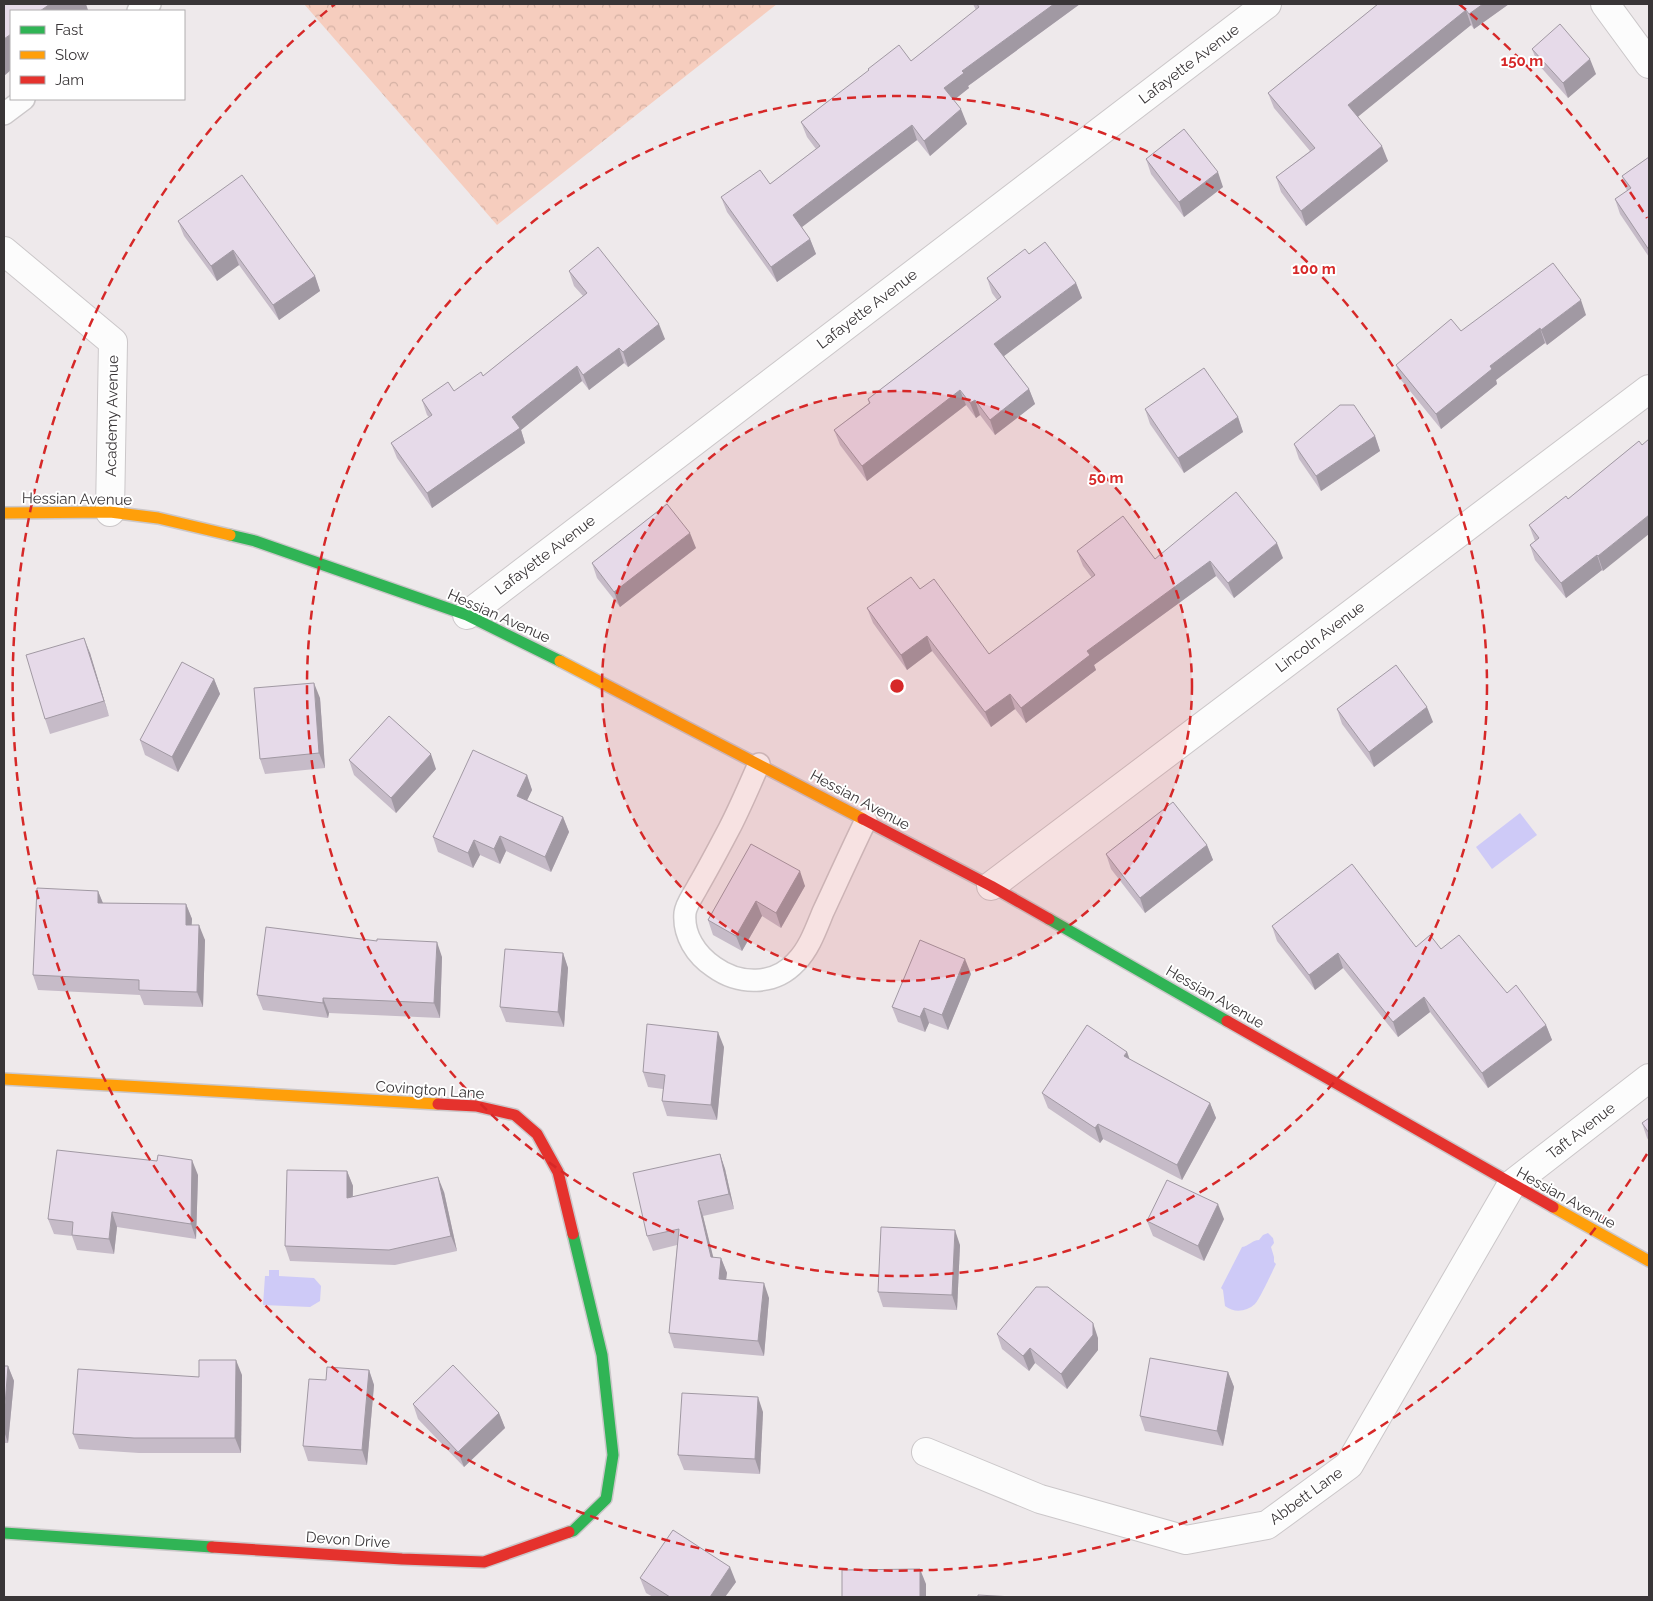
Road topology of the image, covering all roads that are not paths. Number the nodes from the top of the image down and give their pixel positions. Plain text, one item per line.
1 (1267, 4) edge
2 (1605, 4) edge
3 (1649, 64) edge
4 (23, 100) edge
5 (4, 114) edge
6 (4, 251) edge
7 (1649, 388) edge
8 (110, 512) junction
9 (4, 513) edge
10 (467, 615) junction
11 (759, 764) junction
12 (866, 820) junction
13 (992, 886) junction
14 (1649, 1078) edge
15 (4, 1079) edge
16 (1512, 1184) junction
17 (1649, 1261) edge
18 (611, 1432) joint
19 (926, 1452) dead end
20 (4, 1533) edge

1 - 10 street, Lafayette Avenue
2 - 3 street
4 - 5 lane
6 - 8 street, Academy Avenue
7 - 13 street, Lincoln Avenue
8 - 9 main road, Hessian Avenue
8 - 10 main road, Hessian Avenue
10 - 11 main road, Hessian Avenue
11 - 12 main road, Hessian Avenue
11 - 12 lane
12 - 13 main road, Hessian Avenue
13 - 16 main road, Hessian Avenue
14 - 16 street, Taft Avenue
15 - 18 main road, Covington Lane
16 - 17 main road, Hessian Avenue
16 - 19 street, Abbett Lane
18 - 20 main road, Devon Drive

